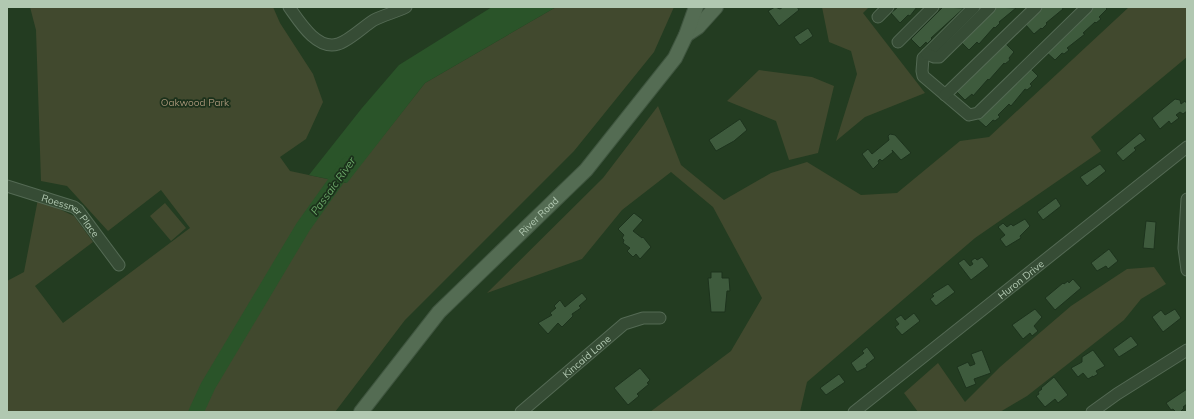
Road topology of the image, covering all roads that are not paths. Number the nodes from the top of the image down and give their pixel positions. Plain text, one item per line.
1 (289, 7) edge
2 (406, 7) edge
3 (696, 7) edge
4 (716, 7) edge
5 (888, 7) edge
6 (933, 7) edge
7 (974, 7) edge
8 (990, 7) edge
9 (1036, 7) edge
10 (1087, 7) edge
11 (878, 17) dead end
12 (686, 35) junction
13 (898, 42) dead end
14 (927, 54) junction
15 (945, 95) junction
16 (1187, 147) edge
17 (7, 186) edge
18 (1187, 199) edge
19 (119, 265) dead end
20 (1187, 270) edge
21 (660, 318) dead end
22 (1187, 350) edge
23 (361, 412) edge
24 (521, 412) edge
25 (854, 412) edge
26 (1092, 412) edge

1 - 2 street
3 - 12 main road, River Road
4 - 12 main road
5 - 11 street
6 - 13 street
7 - 14 street
8 - 14 street
9 - 15 street
10 - 15 street
12 - 23 main road, River Road
14 - 15 street
16 - 25 street, Huron Drive
17 - 19 street, Roessner Place
18 - 20 street
21 - 24 street, Kincaid Lane
22 - 26 street

